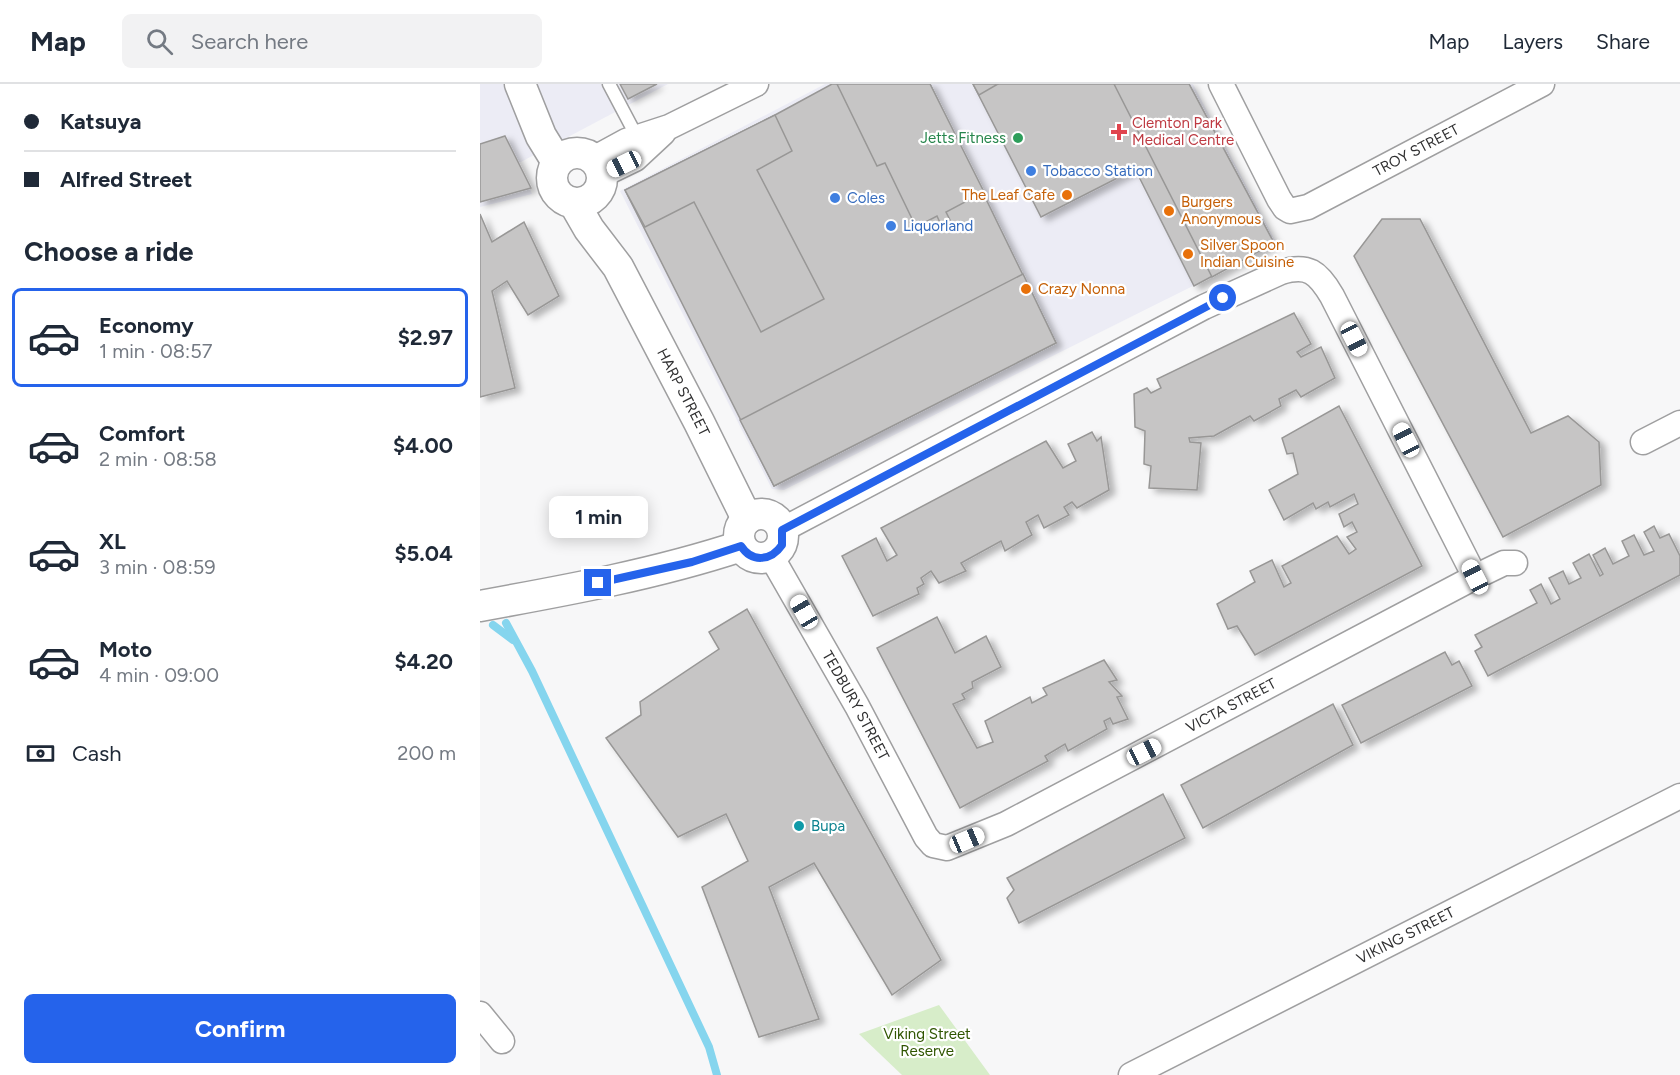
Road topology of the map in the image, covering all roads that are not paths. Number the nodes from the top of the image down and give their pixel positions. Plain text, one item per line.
1 (609, 84) edge
2 (756, 84) edge
3 (1221, 84) edge
4 (1542, 84) edge
5 (523, 90) edge
6 (669, 127) junction
7 (637, 137) junction
8 (584, 174) junction
9 (1680, 423) edge
10 (1643, 442) dead end
11 (744, 533) junction
12 (777, 543) junction
13 (1515, 563) dead end
14 (1475, 577) junction
15 (494, 603) edge
16 (1680, 796) edge
17 (947, 848) joint
18 (481, 1012) edge
19 (502, 1041) dead end
20 (1131, 1075) edge

1 - 7 lane
2 - 6 street
3 - 4 street, TROY STREET
5 - 8 street, HARP STREET
6 - 7 street
6 - 8 street
7 - 8 street
8 - 11 street, HARP STREET
9 - 10 street
11 - 12 street
11 - 12 street
11 - 15 street
12 - 14 street
12 - 17 street, TEDBURY STREET
13 - 14 street, VICTA STREET
14 - 17 street, VICTA STREET
16 - 20 street, VIKING STREET
18 - 19 street

